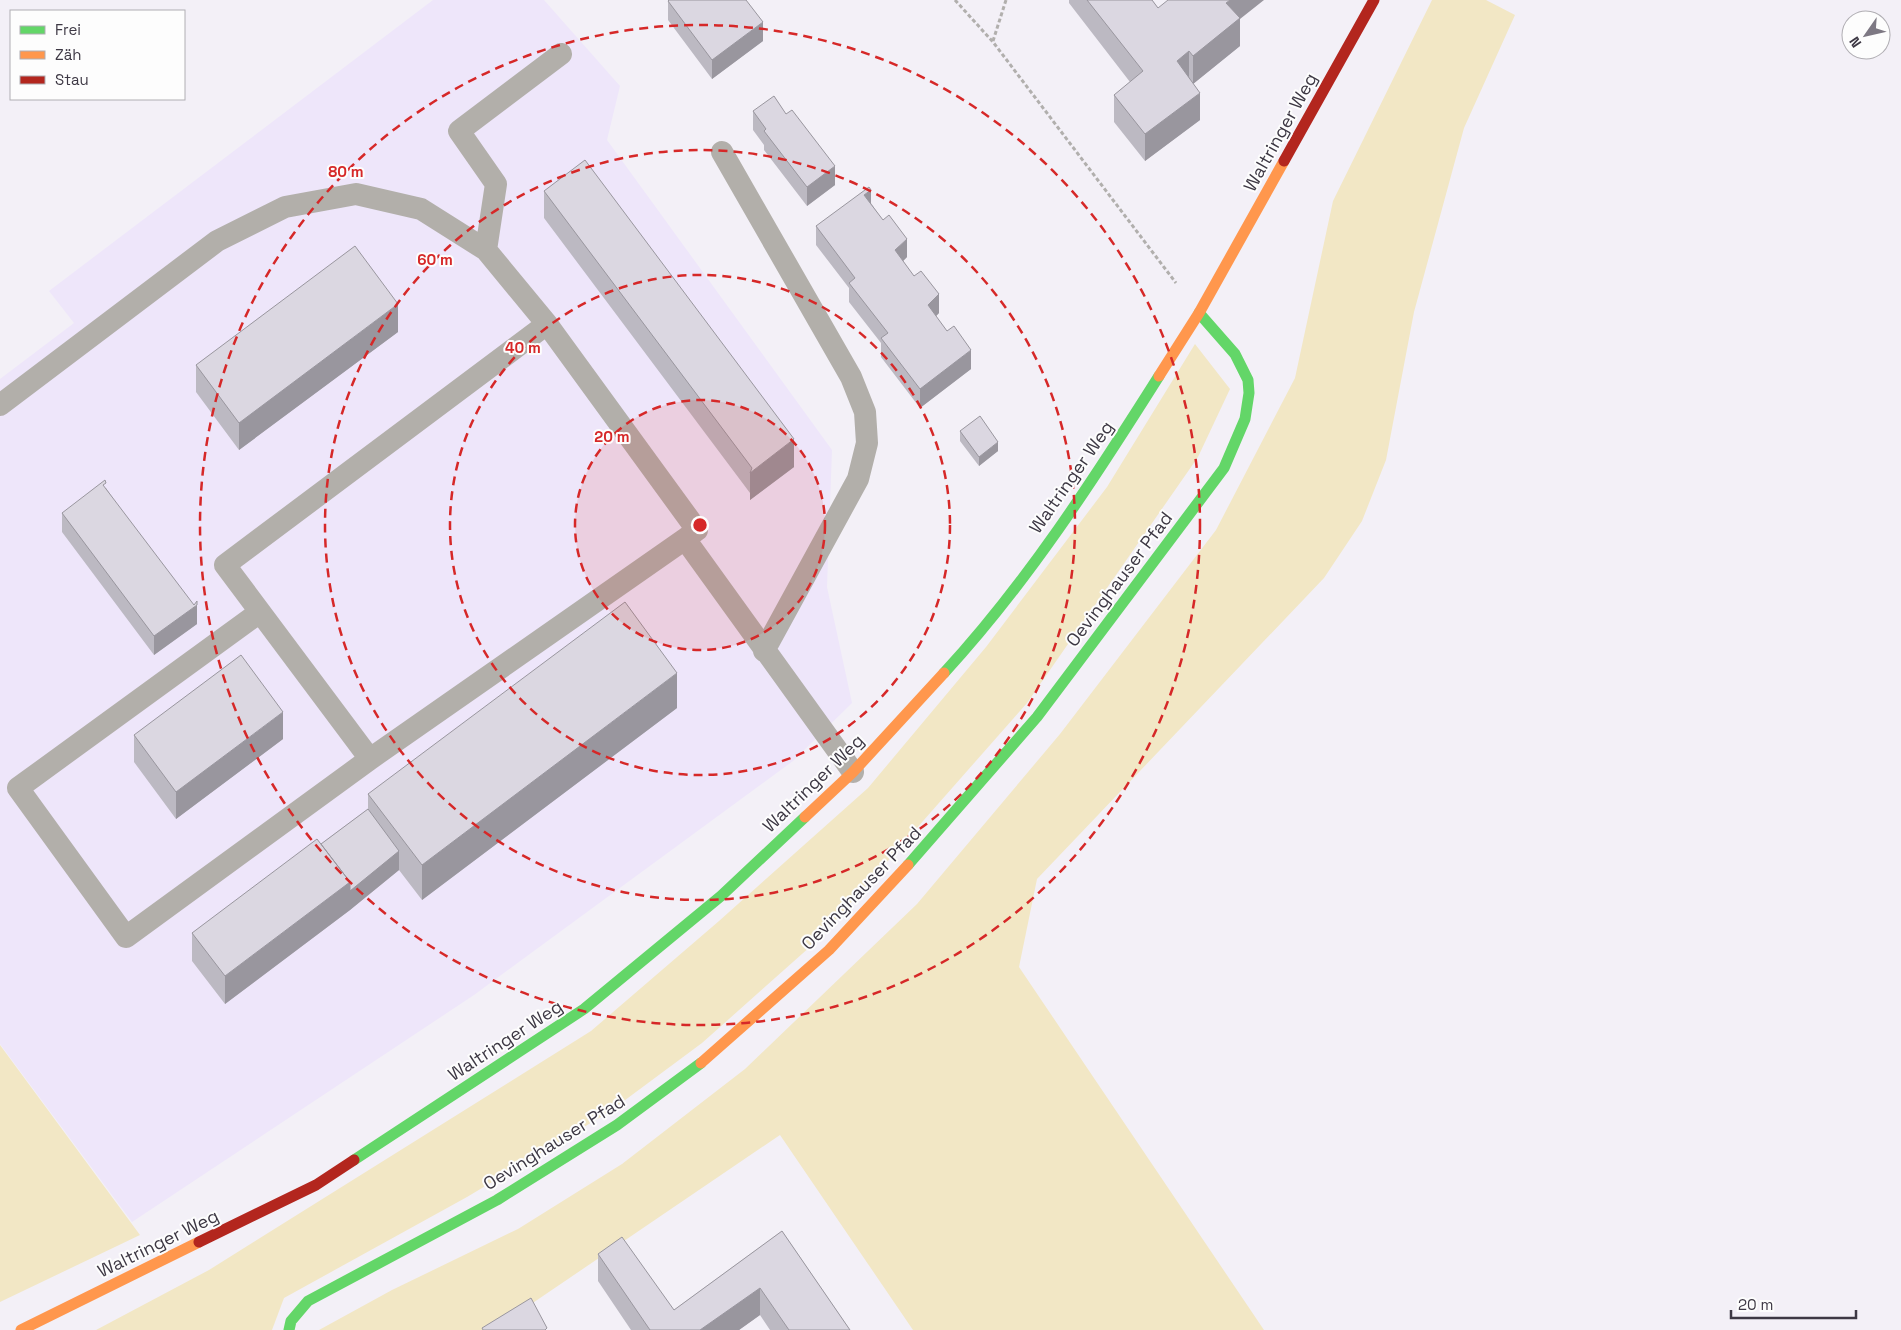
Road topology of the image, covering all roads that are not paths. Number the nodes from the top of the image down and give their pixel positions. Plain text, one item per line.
1 (1374, 0) edge
2 (561, 54) dead end
3 (722, 152) dead end
4 (486, 250) junction
5 (1199, 313) junction
6 (547, 324) junction
7 (0, 406) edge
8 (685, 539) junction
9 (260, 612) junction
10 (764, 651) junction
11 (370, 759) junction
12 (853, 772) junction
13 (21, 1330) edge
14 (289, 1330) edge

1 - 5 street, Waltringer Weg
2 - 4 lane
3 - 10 lane
4 - 6 lane
4 - 7 lane
5 - 12 street, Waltringer Weg
5 - 14 street, Oevinghauser Pfad
6 - 8 lane
6 - 9 lane
8 - 10 lane
8 - 11 lane
9 - 11 lane
9 - 11 lane
10 - 12 lane
12 - 13 street, Waltringer Weg

